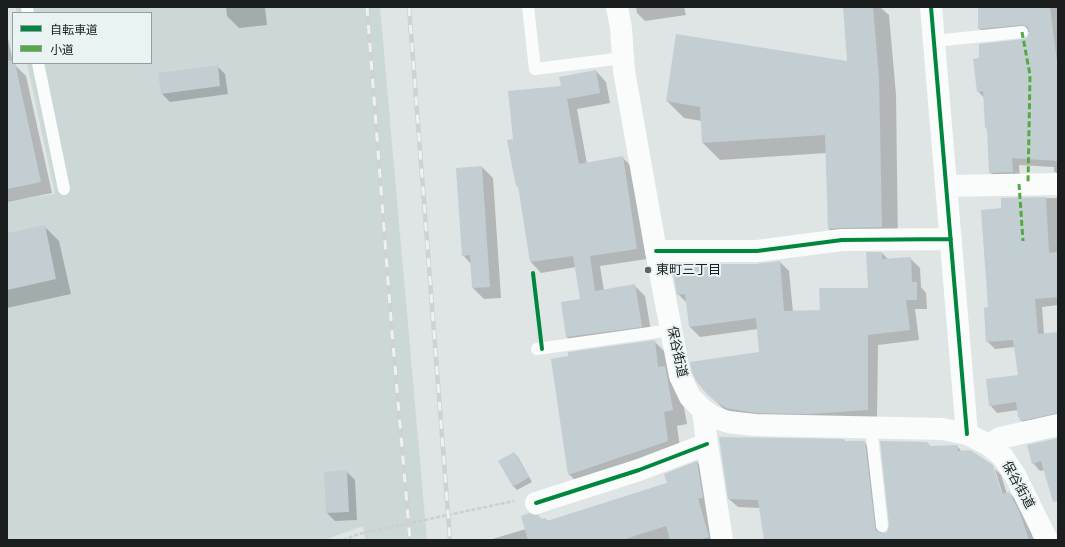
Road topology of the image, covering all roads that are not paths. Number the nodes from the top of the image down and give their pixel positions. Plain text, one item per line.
1 (528, 7) edge
2 (617, 7) edge
3 (931, 7) edge
4 (1022, 32) dead end
5 (934, 41) junction
6 (623, 58) junction
7 (38, 64) edge
8 (1058, 184) edge
9 (946, 186) junction
10 (64, 189) dead end
11 (951, 240) junction
12 (656, 251) junction
13 (671, 330) junction
14 (537, 349) dead end
15 (704, 410) junction
16 (1058, 425) edge
17 (871, 428) junction
18 (967, 434) junction
19 (707, 444) junction
20 (989, 444) junction
21 (536, 503) dead end
22 (882, 526) dead end
23 (722, 540) edge
24 (1047, 540) edge

1 - 6 lane
2 - 6 street, 保谷街道
3 - 5 street
4 - 5 lane
5 - 9 street
6 - 12 street, 保谷街道
7 - 10 lane
8 - 9 street
9 - 11 street
11 - 12 street
11 - 18 street
12 - 13 street, 保谷街道
13 - 14 lane
13 - 15 street, 保谷街道
15 - 17 street, 保谷街道
15 - 19 street
16 - 20 street
17 - 18 street, 保谷街道
17 - 22 lane
18 - 20 street, 保谷街道
19 - 21 street
19 - 23 street
20 - 24 street, 保谷街道

